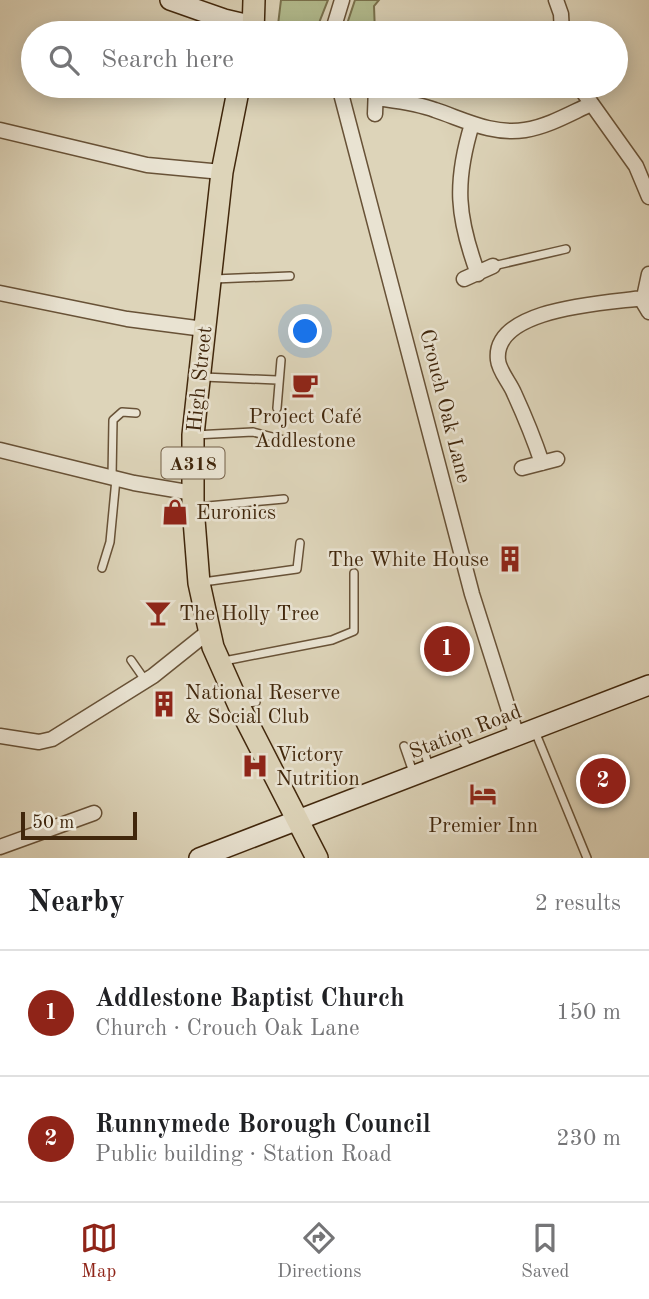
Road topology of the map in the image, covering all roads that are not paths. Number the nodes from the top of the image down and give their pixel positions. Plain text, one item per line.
1 (170, 0) edge
2 (254, 0) edge
3 (265, 0) edge
4 (342, 0) edge
5 (557, 0) edge
6 (205, 6) edge
7 (235, 21) edge
8 (253, 21) edge
9 (257, 21) edge
10 (336, 21) edge
11 (560, 21) edge
12 (237, 98) edge
13 (342, 98) edge
14 (376, 98) edge
15 (396, 98) edge
16 (587, 98) edge
17 (591, 104) junction
18 (375, 114) dead end
19 (472, 124) junction
20 (0, 130) edge
21 (222, 172) junction
22 (649, 197) edge
23 (566, 249) dead end
24 (493, 266) joint
25 (478, 274) junction
26 (649, 274) edge
27 (290, 275) dead end
28 (210, 279) junction
29 (464, 279) dead end
30 (0, 293) edge
31 (643, 298) junction
32 (649, 312) edge
33 (204, 329) junction
34 (281, 360) dead end
35 (199, 376) junction
36 (277, 380) junction
37 (277, 408) dead end
38 (136, 413) dead end
39 (193, 435) junction
40 (292, 442) dead end
41 (0, 450) edge
42 (557, 459) dead end
43 (542, 463) junction
44 (523, 468) dead end
45 (114, 479) junction
46 (284, 499) dead end
47 (193, 500) junction
48 (300, 543) dead end
49 (102, 568) dead end
50 (354, 573) dead end
51 (199, 583) junction
52 (208, 632) junction
53 (131, 660) dead end
54 (220, 662) junction
55 (146, 681) junction
56 (649, 685) edge
57 (526, 732) junction
58 (0, 736) edge
59 (404, 746) dead end
60 (422, 773) junction
61 (94, 813) dead end
62 (299, 821) junction
63 (0, 849) edge
64 (2, 858) edge
65 (200, 858) edge
66 (317, 858) edge
67 (587, 858) edge

1 - 6 main road
2 - 8 main road
3 - 9 main road
4 - 10 street
5 - 11 street
6 - 7 main road
12 - 21 main road, High Street / A318
13 - 57 street, Crouch Oak Lane
14 - 18 street
15 - 19 street
16 - 17 street
17 - 19 street
17 - 22 street
19 - 25 street
20 - 21 street
21 - 28 main road, High Street / A318
23 - 24 lane
24 - 25 street
25 - 29 street
26 - 31 street
27 - 28 lane
28 - 33 main road, High Street / A318
30 - 33 street
31 - 32 street
31 - 43 street
33 - 35 main road, High Street / A318
34 - 36 lane
35 - 36 lane
35 - 39 main road, High Street / A318
36 - 37 lane
38 - 45 lane
39 - 40 lane
39 - 47 main road, High Street / A318
41 - 45 street
42 - 43 street
43 - 44 street
45 - 47 street
45 - 49 lane
46 - 47 lane
47 - 51 main road, High Street / A318
48 - 51 lane
50 - 54 lane
51 - 52 main road, High Street / A318
52 - 54 main road, High Street / A318
52 - 55 street
53 - 55 lane
54 - 62 main road, High Street / A318
55 - 58 street
56 - 57 main road, Station Road
57 - 60 main road, Station Road
57 - 67 lane
59 - 60 lane
60 - 62 main road, Station Road
61 - 63 street
62 - 65 main road, Station Road
62 - 66 main road, A318
63 - 64 street

